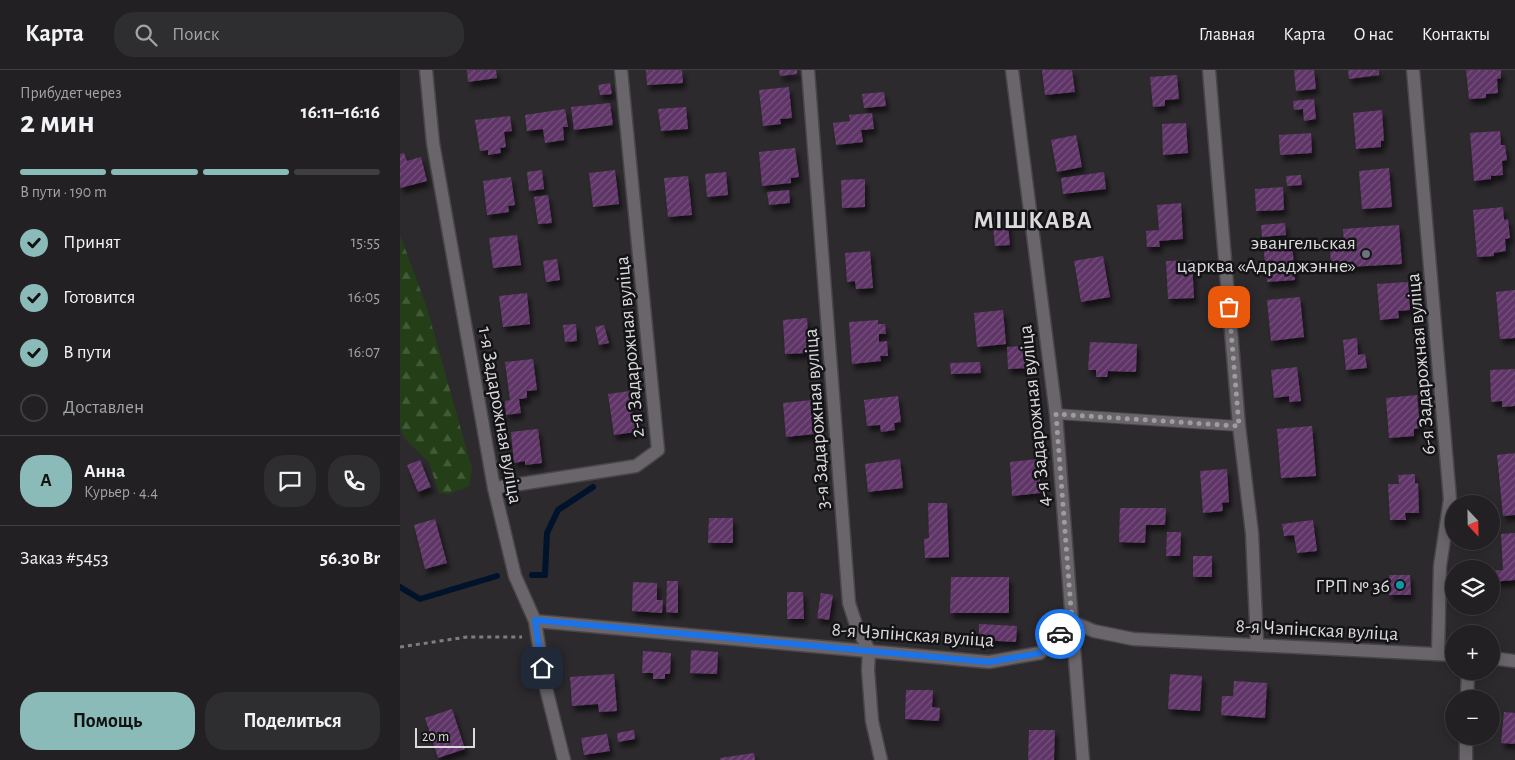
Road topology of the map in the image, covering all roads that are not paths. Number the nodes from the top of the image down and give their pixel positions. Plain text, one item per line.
1 (426, 70) edge
2 (621, 70) edge
3 (808, 70) edge
4 (1012, 70) edge
5 (1209, 70) edge
6 (1413, 70) edge
7 (1056, 414) junction
8 (1239, 426) junction
9 (494, 488) junction
10 (535, 620) junction
11 (1072, 622) junction
12 (1256, 644) junction
13 (869, 650) junction
14 (1438, 654) junction
15 (1445, 654) edge
16 (1500, 659) edge
17 (1515, 661) edge
18 (1466, 745) edge
19 (564, 760) edge
20 (881, 760) edge
21 (1083, 760) edge
22 (1466, 760) edge

1 - 9 street, 1-я Задарожная вуліца
2 - 9 street, 2-я Задарожная вуліца
3 - 13 street, 3-я Задарожная вуліца
4 - 7 street, 4-я Задарожная вуліца
5 - 8 street
6 - 14 street, 6-я Задарожная вуліца
7 - 8 lane
7 - 11 street, 4-я Задарожная вуліца
8 - 12 street
9 - 10 street, 1-я Задарожная вуліца
10 - 13 street, 8-я Чэпінская вуліца
10 - 19 street, 1-я Задарожная вуліца
11 - 12 street, 8-я Чэпінская вуліца
11 - 13 street, 8-я Чэпінская вуліца
11 - 21 street, 4-я Задарожная вуліца
12 - 14 street, 8-я Чэпінская вуліца
13 - 20 street
14 - 15 street, 8-я Чэпінская вуліца
16 - 17 street
18 - 22 street

